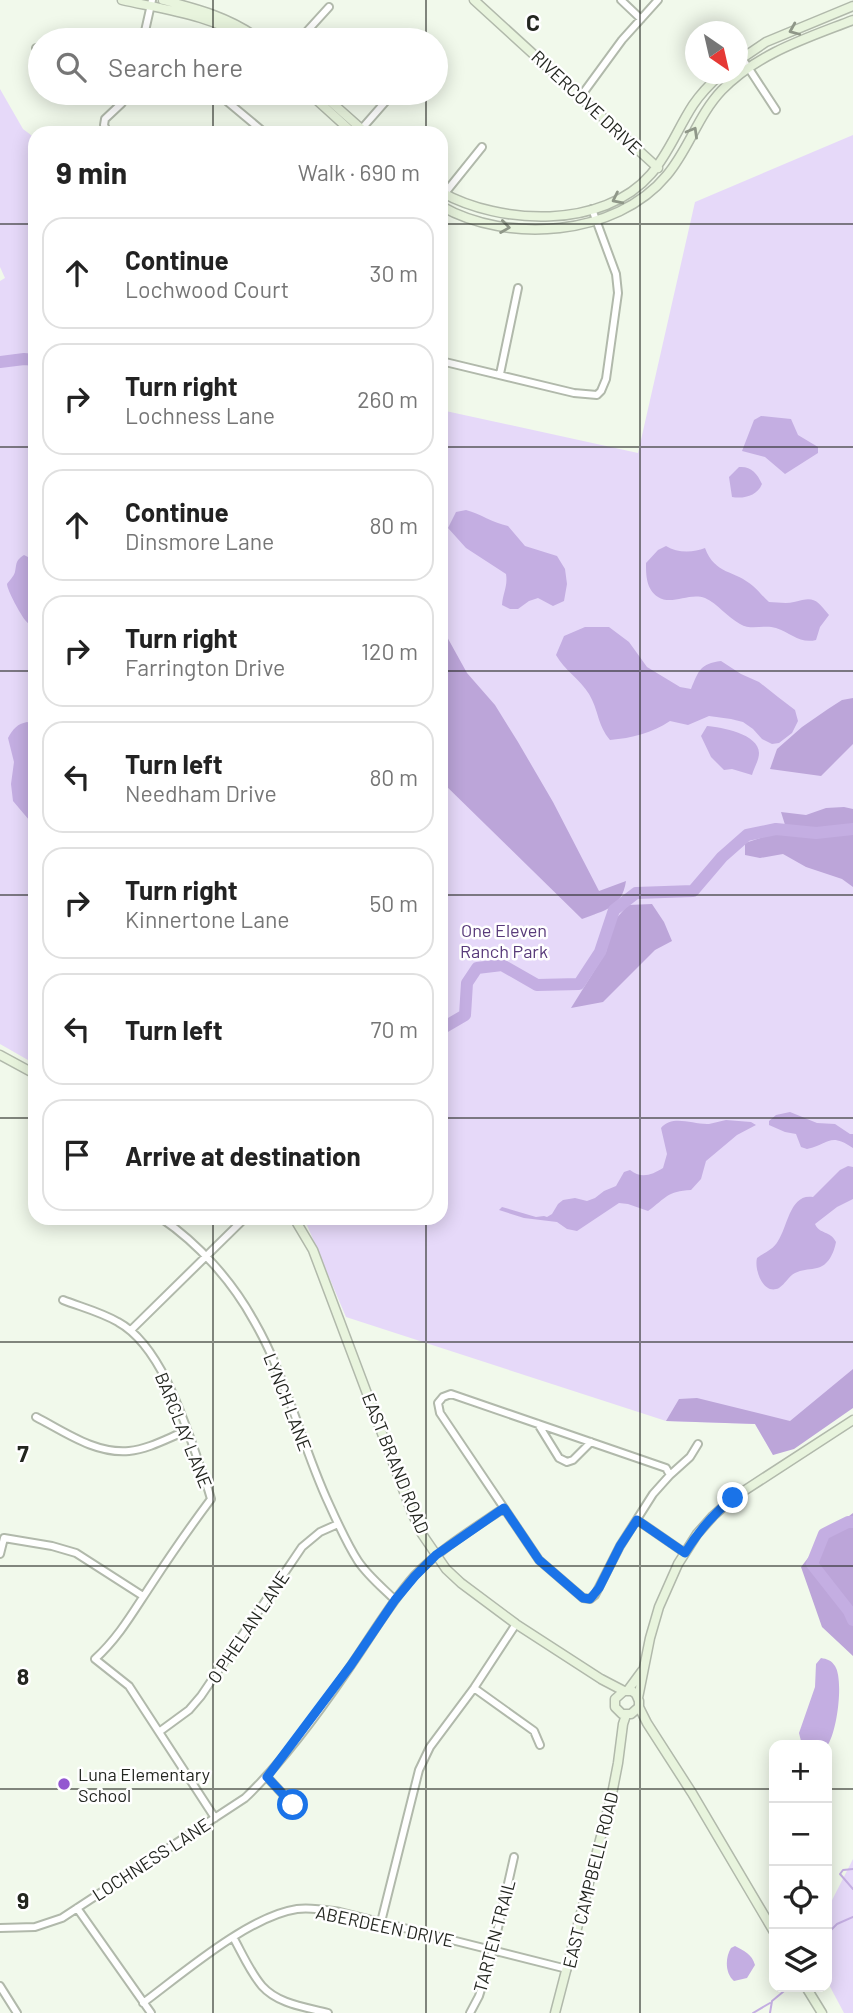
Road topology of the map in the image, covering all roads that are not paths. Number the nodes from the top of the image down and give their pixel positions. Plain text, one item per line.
1 (122, 0) edge
2 (163, 0) edge
3 (474, 0) edge
4 (621, 0) edge
5 (658, 0) edge
6 (151, 3) edge
7 (329, 6) dead end
8 (853, 7) edge
9 (641, 19) junction
10 (853, 20) edge
11 (146, 28) edge
12 (224, 28) edge
13 (242, 28) edge
14 (310, 28) edge
15 (748, 54) edge
16 (748, 68) joint
17 (709, 84) edge
18 (729, 84) edge
19 (581, 96) junction
20 (120, 105) edge
21 (231, 105) edge
22 (324, 105) edge
23 (333, 105) edge
24 (383, 105) edge
25 (776, 110) dead end
26 (104, 126) edge
27 (257, 126) edge
28 (351, 126) edge
29 (353, 126) edge
30 (364, 126) edge
31 (482, 147) dead end
32 (657, 167) junction
33 (667, 176) junction
34 (448, 188) edge
35 (448, 197) edge
36 (448, 209) edge
37 (592, 209) junction
38 (597, 220) junction
39 (518, 288) dead end
40 (448, 363) edge
41 (500, 374) junction
42 (0, 1055) edge
43 (28, 1070) edge
44 (169, 1225) edge
45 (238, 1225) edge
46 (298, 1225) edge
47 (207, 1256) junction
48 (63, 1300) dead end
49 (131, 1330) junction
50 (36, 1417) dead end
51 (853, 1420) edge
52 (538, 1424) junction
53 (186, 1431) junction
54 (591, 1442) junction
55 (698, 1444) dead end
56 (670, 1475) junction
57 (504, 1508) junction
58 (637, 1520) junction
59 (338, 1524) junction
60 (685, 1553) junction
61 (0, 1554) edge
62 (436, 1555) junction
63 (143, 1596) junction
64 (395, 1600) junction
65 (516, 1624) junction
66 (643, 1668) junction
67 (601, 1679) junction
68 (474, 1688) junction
69 (626, 1690) junction
70 (615, 1699) junction
71 (639, 1702) junction
72 (617, 1710) junction
73 (629, 1715) junction
74 (647, 1723) junction
75 (159, 1732) junction
76 (540, 1745) dead end
77 (621, 1745) junction
78 (267, 1777) junction
79 (293, 1805) dead end
80 (215, 1818) junction
81 (514, 1857) dead end
82 (77, 1908) junction
83 (381, 1923) junction
84 (0, 1928) edge
85 (772, 1929) edge
86 (233, 1937) junction
87 (493, 1950) junction
88 (567, 1969) junction
89 (0, 1986) edge
90 (809, 1992) edge
91 (143, 2003) junction
92 (17, 2013) edge
93 (150, 2013) edge
94 (328, 2013) edge
95 (470, 2013) edge
96 (555, 2013) edge
97 (822, 2013) edge

1 - 6 main road
2 - 13 main road
3 - 19 main road, RIVERCOVE DRIVE
4 - 9 street
5 - 9 street
6 - 11 street
6 - 12 main road
7 - 14 street
8 -> 15 main road
9 - 19 street
10 - 16 main road
16 - 25 street
17 - 32 main road
33 -> 18 main road
19 - 32 main road, RIVERCOVE DRIVE
20 - 26 street
21 - 27 street
22 - 28 main road
23 - 29 main road
24 - 30 street
31 - 34 street
32 - 33 main road, RIVERCOVE DRIVE
32 -> 37 main road
33 - 38 main road
35 - 37 main road
36 -> 38 main road
37 - 38 street
38 - 41 street
39 - 41 street
40 - 41 street
42 - 43 main road
44 - 47 street, LYNCH LANE
45 - 47 street
46 - 62 main road, EAST BRAND ROAD
47 - 49 street
47 - 59 street, LYNCH LANE
48 - 49 street, BARCLAY LANE
49 - 53 street, BARCLAY LANE
50 - 53 street
51 - 60 main road
52 - 54 street
52 - 54 street
52 - 57 street
53 - 63 street, BARCLAY LANE
54 - 56 street
55 - 56 street
56 - 58 street
57 - 58 street
57 - 62 street, LOCHNESS LANE
58 - 60 street
59 - 64 street, LYNCH LANE
59 - 75 street, O PHELAN LANE
60 - 66 main road
61 - 63 street
62 - 64 street, LOCHNESS LANE
62 - 65 main road, EAST BRAND ROAD
63 - 75 street, BARCLAY LANE
64 - 78 street, LOCHNESS LANE
65 - 67 main road, EAST BRAND ROAD
65 - 68 street
66 - 69 main road
66 - 71 main road
67 - 69 main road, EAST BRAND ROAD
67 - 70 main road, EAST BRAND ROAD
68 - 76 street
68 - 83 street
69 - 70 main road
69 - 71 main road
70 - 72 main road
71 - 73 main road
71 - 74 main road
72 - 73 main road
72 - 77 main road, EAST CAMPBELL ROAD
73 - 74 main road
73 - 77 main road, EAST CAMPBELL ROAD
74 - 85 main road
75 - 80 street
77 - 88 main road, EAST CAMPBELL ROAD
78 - 79 street
78 - 80 street, LOCHNESS LANE
80 - 82 street, LOCHNESS LANE
81 - 87 street, TARTEN TRAIL
82 - 84 street, LOCHNESS LANE
82 - 91 street
83 - 86 street, ABERDEEN DRIVE
83 - 87 street, ABERDEEN DRIVE
86 - 91 street, ABERDEEN DRIVE
86 - 94 street
87 - 88 street, ABERDEEN DRIVE
87 - 95 street, TARTEN TRAIL
88 - 96 main road, EAST CAMPBELL ROAD
89 - 92 street
90 - 97 main road
91 - 93 street

